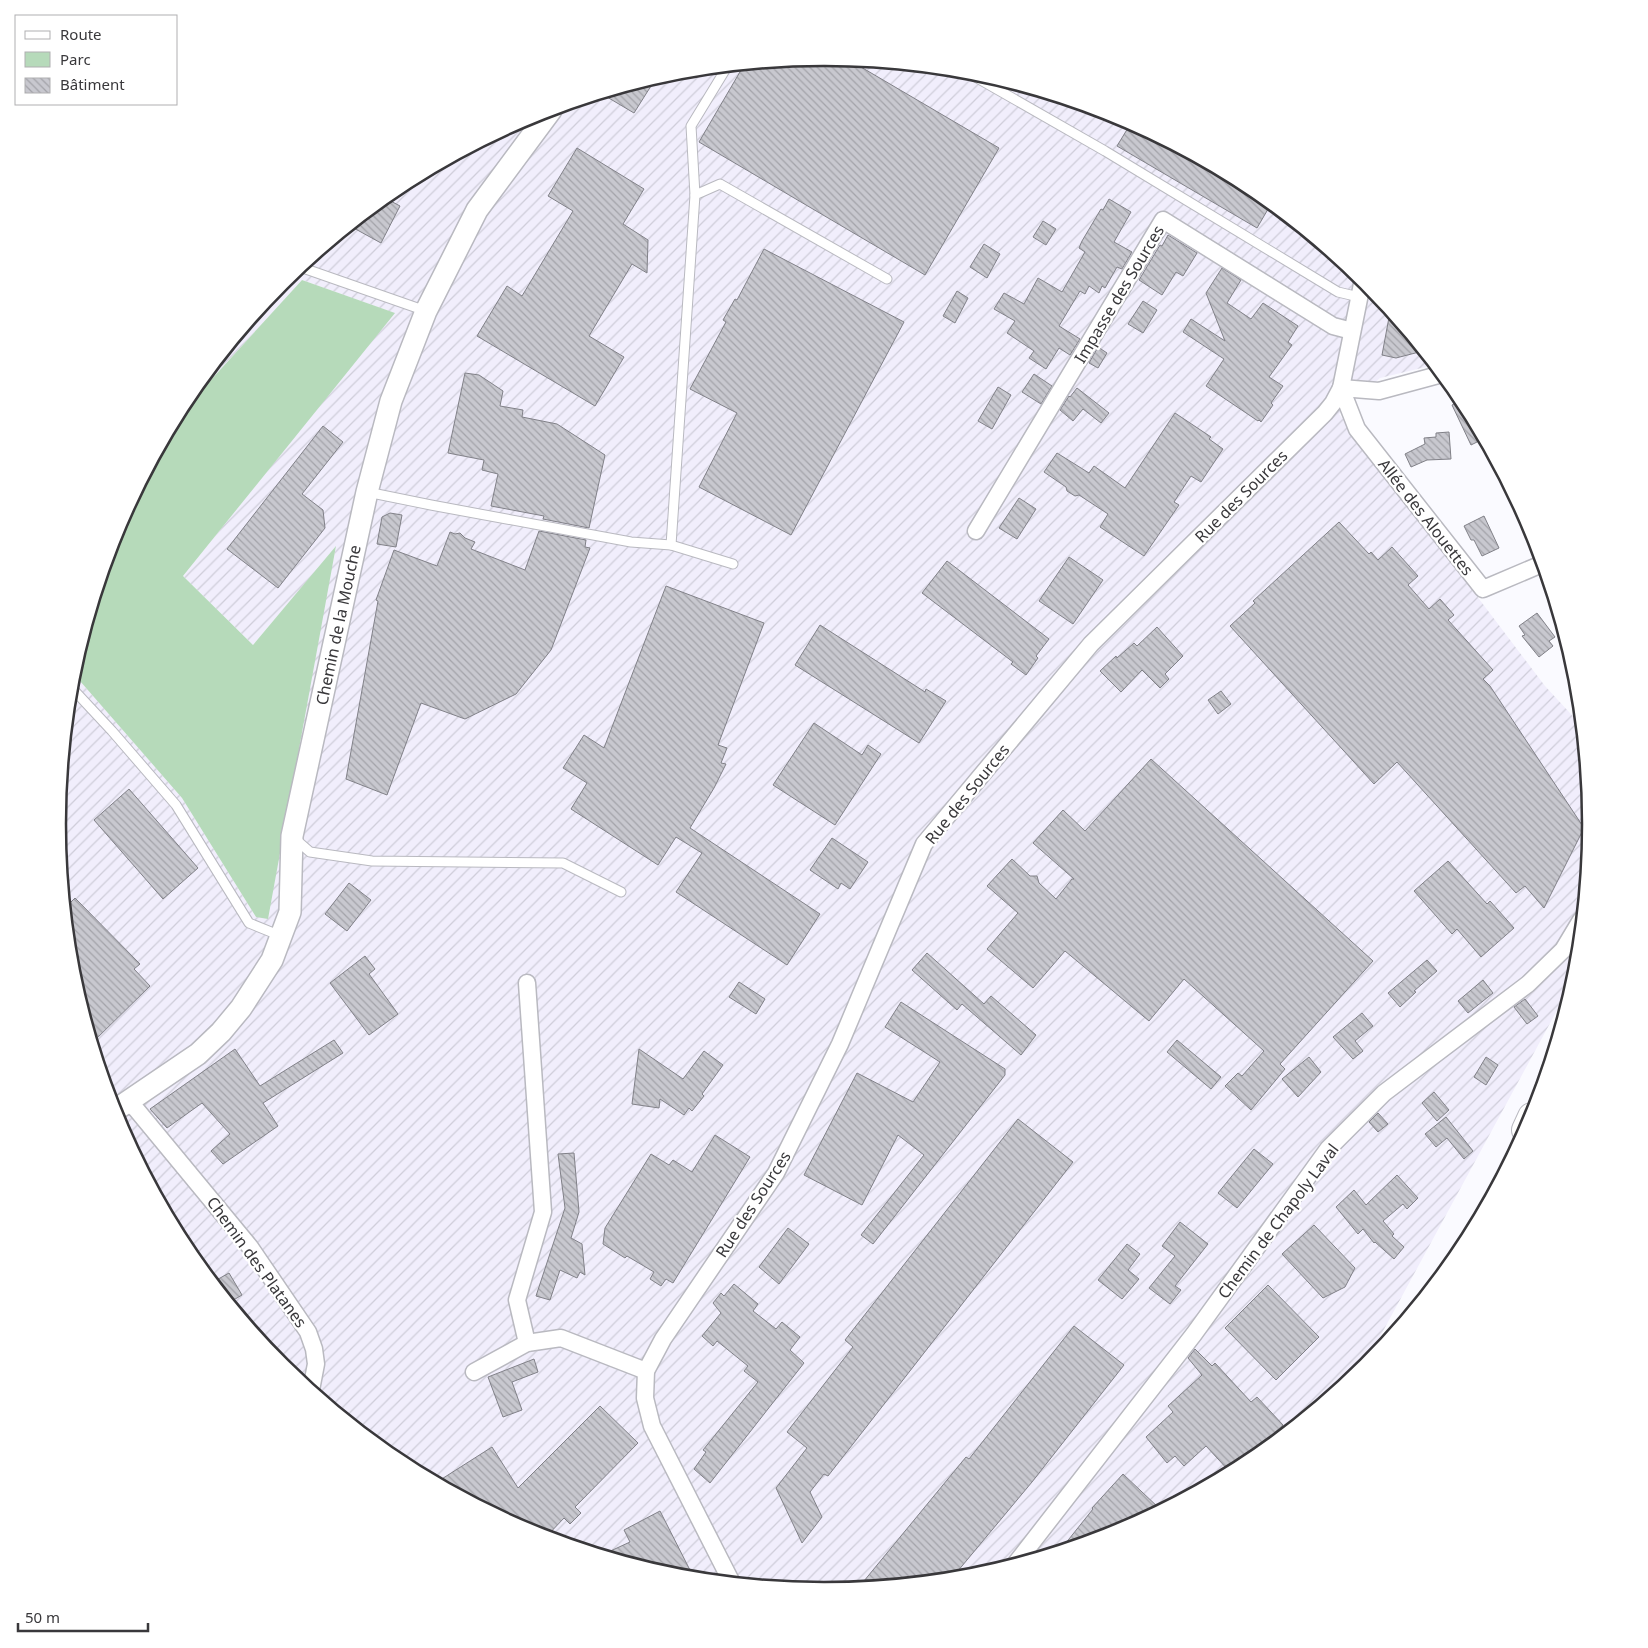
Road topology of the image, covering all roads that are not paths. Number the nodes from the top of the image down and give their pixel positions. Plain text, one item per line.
1 (723, 73) edge
2 (990, 85) edge
3 (543, 120) edge
4 (695, 196) junction
5 (307, 270) edge
6 (887, 279) dead end
7 (1360, 288) edge
8 (1359, 297) junction
9 (426, 311) junction
10 (1352, 332) junction
11 (1434, 376) edge
12 (1341, 388) junction
13 (367, 492) junction
14 (976, 531) dead end
15 (671, 545) junction
16 (733, 564) dead end
17 (1537, 566) edge
18 (78, 695) edge
19 (292, 836) junction
20 (621, 892) dead end
21 (1573, 933) edge
22 (281, 936) junction
23 (527, 983) dead end
24 (121, 1106) edge
25 (527, 1343) junction
26 (646, 1371) junction
27 (474, 1372) dead end
28 (312, 1383) edge
29 (1022, 1555) edge
30 (728, 1575) edge

1 - 4 lane
2 - 8 lane
3 - 9 street, Chemin de la Mouche
4 - 6 lane
4 - 15 lane
5 - 9 lane
7 - 8 street, Rue des Sources
8 - 10 street, Rue des Sources
9 - 13 street, Chemin de la Mouche
10 - 12 street, Rue des Sources
10 - 14 street, Impasse des Sources
11 - 12 street
12 - 17 street, Allée des Alouettes
12 - 26 street, Rue des Sources
13 - 15 lane
13 - 19 street, Chemin de la Mouche
15 - 16 lane
18 - 22 lane
19 - 20 lane
19 - 22 street, Chemin de la Mouche
21 - 29 street, Chemin de Chapoly Laval
22 - 24 street, Chemin de la Mouche
23 - 25 street
24 - 28 street, Chemin des Platanes
25 - 26 street
25 - 27 street
26 - 30 street, Rue des Sources

